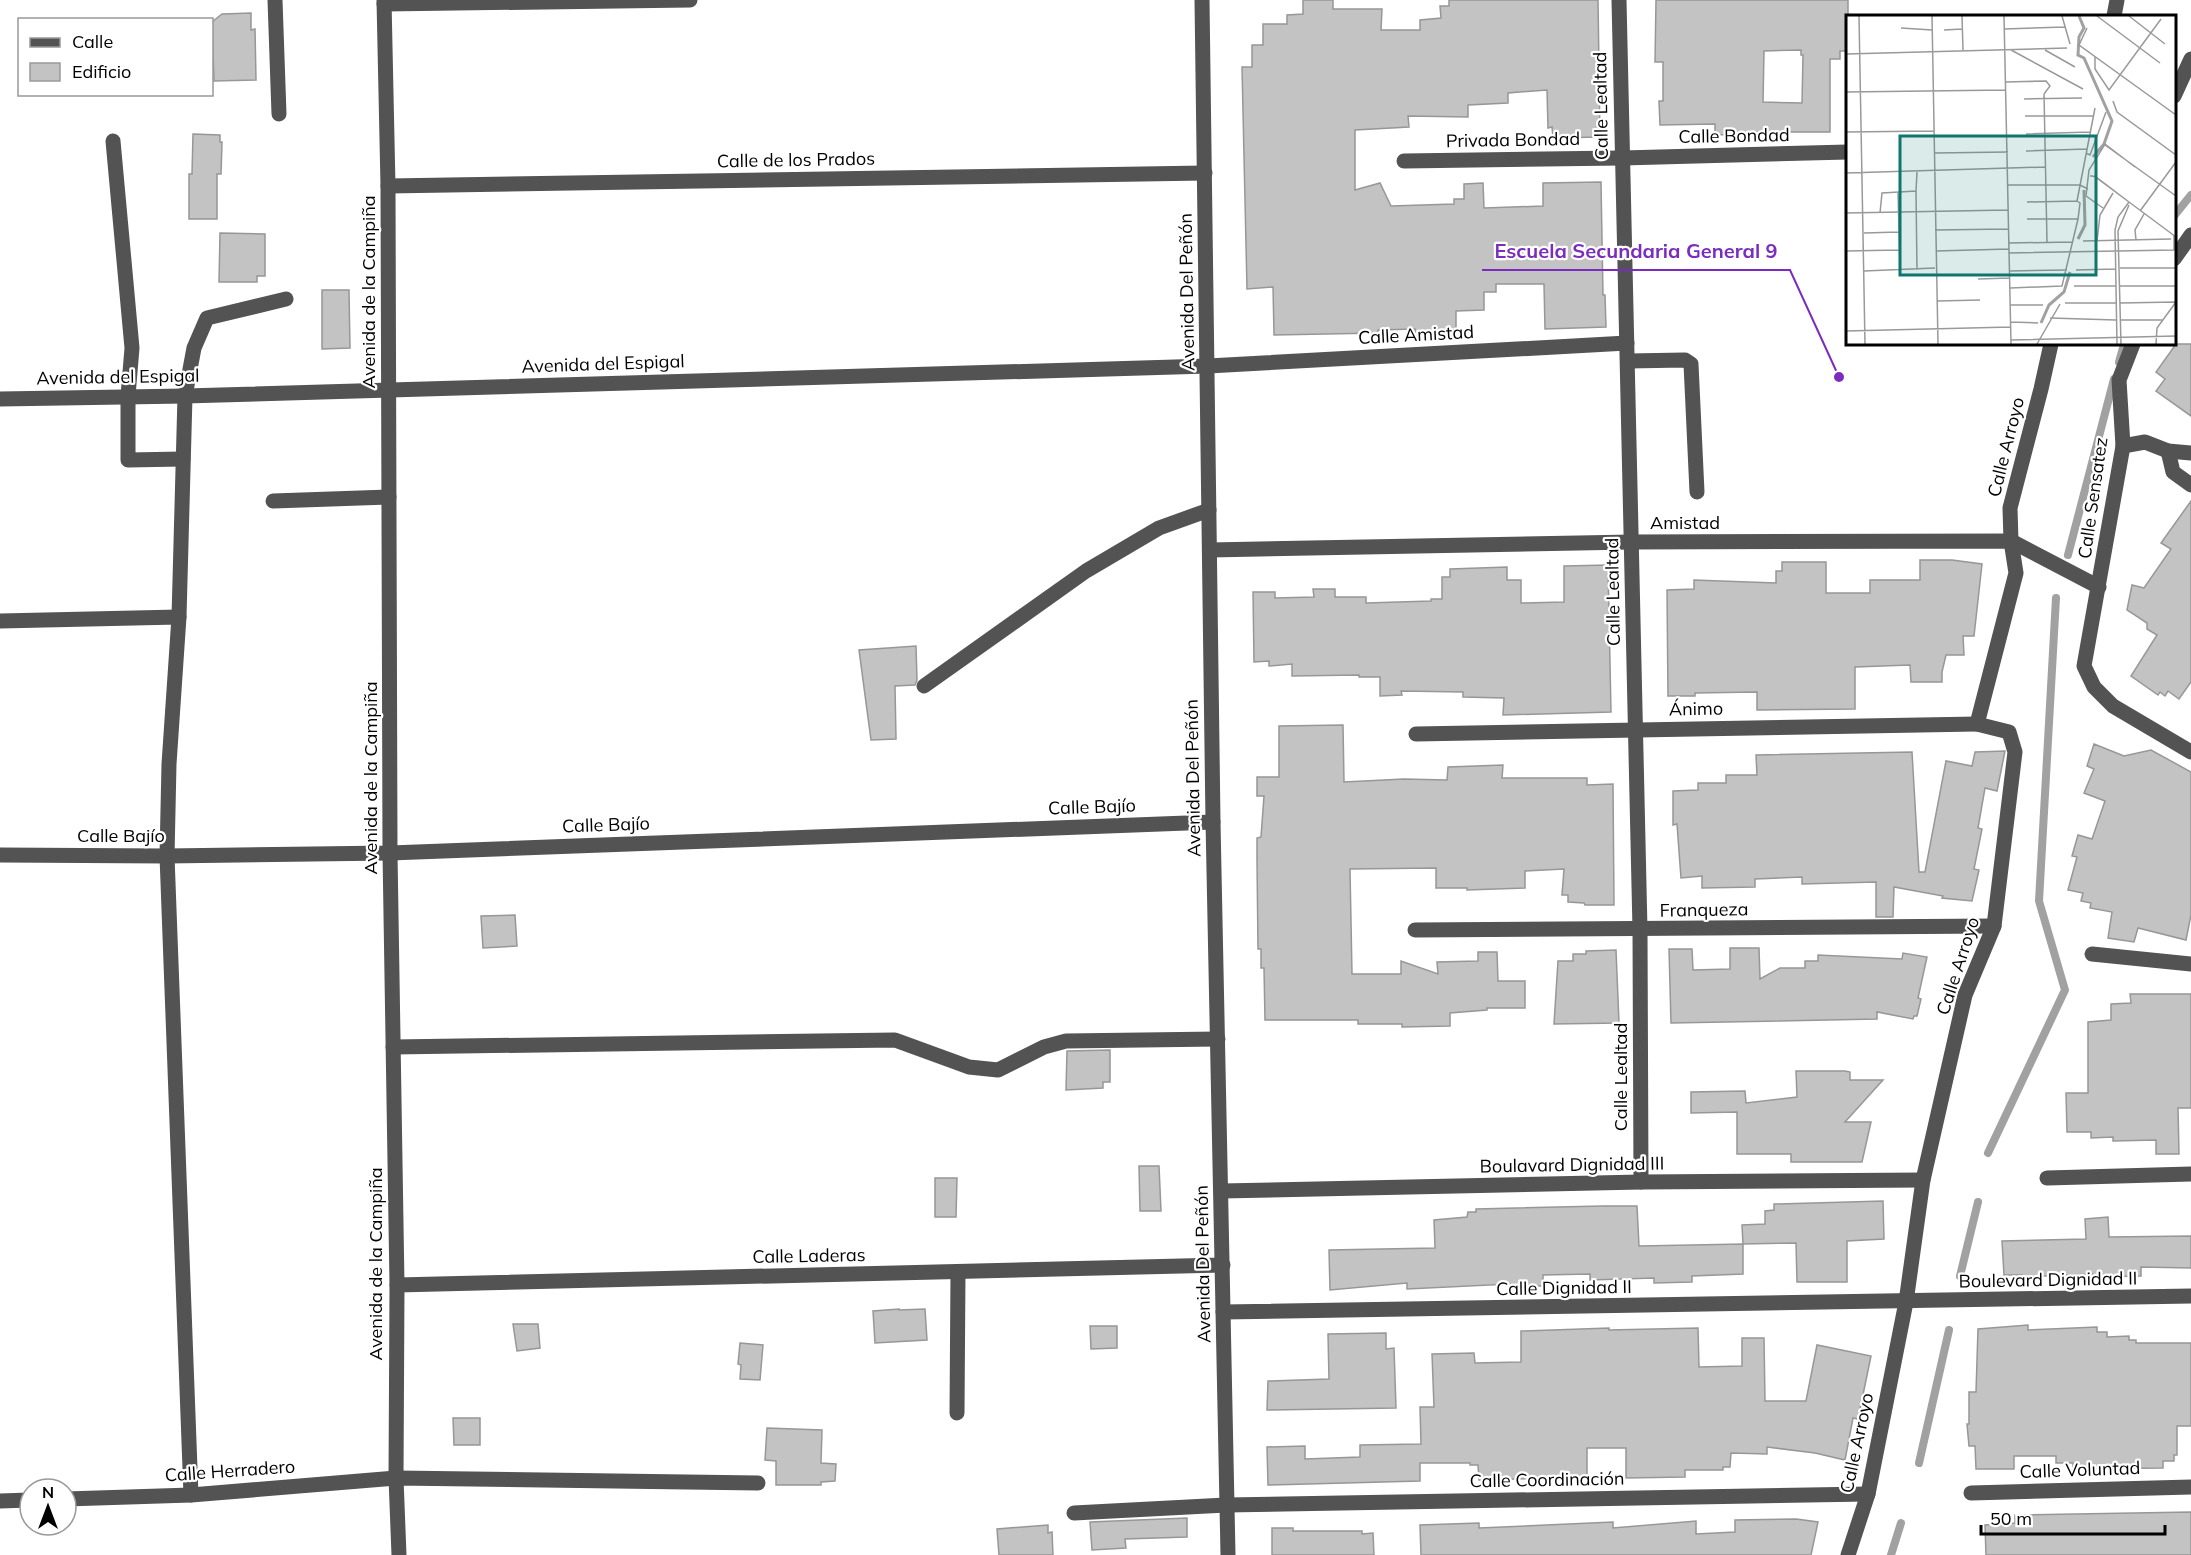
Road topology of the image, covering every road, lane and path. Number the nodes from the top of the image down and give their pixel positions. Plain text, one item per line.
1 (275, 0) edge
2 (690, 0) edge
3 (1202, 0) edge
4 (1618, 0) edge
5 (2117, 0) edge
6 (384, 2) edge
7 (2114, 15) edge
8 (2191, 59) edge
9 (2176, 94) edge
10 (279, 114) dead end
11 (113, 141) dead end
12 (1846, 152) edge
13 (1622, 158) junction
14 (1404, 161) dead end
15 (1205, 173) junction
16 (388, 186) junction
17 (2191, 235) edge
18 (2176, 258) edge
19 (286, 299) dead end
20 (1627, 343) junction
21 (2051, 345) edge
22 (2133, 345) edge
23 (1628, 361) junction
24 (1208, 366) junction
25 (389, 389) junction
26 (128, 396) junction
27 (185, 396) junction
28 (0, 399) edge
29 (2123, 446) junction
30 (2168, 451) junction
31 (2191, 453) edge
32 (183, 459) junction
33 (2191, 485) edge
34 (1697, 492) dead end
35 (389, 496) junction
36 (273, 501) dead end
37 (1209, 510) junction
38 (2011, 541) junction
39 (1632, 542) junction
40 (1210, 550) junction
41 (2099, 587) junction
42 (179, 617) junction
43 (0, 621) edge
44 (924, 686) dead end
45 (1977, 724) junction
46 (1634, 729) junction
47 (1416, 734) dead end
48 (2191, 752) edge
49 (1213, 822) junction
50 (390, 853) junction
51 (0, 855) edge
52 (167, 856) junction
53 (1994, 926) junction
54 (1415, 930) dead end
55 (1640, 930) junction
56 (2092, 954) dead end
57 (2191, 964) edge
58 (1218, 1039) junction
59 (393, 1047) junction
60 (2191, 1174) edge
61 (2047, 1178) dead end
62 (1923, 1180) junction
63 (1641, 1182) junction
64 (1221, 1191) junction
65 (1223, 1265) junction
66 (958, 1272) junction
67 (397, 1285) junction
68 (2191, 1296) edge
69 (1906, 1302) junction
70 (1223, 1312) junction
71 (957, 1413) dead end
72 (396, 1478) junction
73 (758, 1483) dead end
74 (2191, 1486) edge
75 (1971, 1493) dead end
76 (1868, 1494) junction
77 (191, 1495) junction
78 (78, 1499) edge
79 (18, 1500) edge
80 (0, 1501) edge
81 (1226, 1505) junction
82 (1074, 1513) dead end
83 (399, 1555) edge
84 (1228, 1555) edge
85 (1848, 1555) edge

1 - 10 street
2 - 6 street
3 - 15 street, Avenida Del Peñón
4 - 13 street, Calle Lealtad
5 - 7 street
6 - 16 street, Avenida de la Campiña
8 - 9 street
11 - 26 street
12 - 13 street, Calle Bondad
13 - 14 street, Privada Bondad
13 - 20 street, Calle Lealtad
15 - 16 street, Calle de los Prados
15 - 24 street, Avenida Del Peñón
16 - 25 street, Avenida de la Campiña
17 - 18 street
19 - 27 street
20 - 23 street, Calle Lealtad
20 - 24 street, Calle Amistad
21 - 38 street, Calle Arroyo
22 - 29 street, Calle Sensatez
23 - 34 street
23 - 39 street, Calle Lealtad
24 - 25 street, Avenida del Espigal
24 - 37 street, Avenida Del Peñón
25 - 27 street, Avenida del Espigal
25 - 35 street, Avenida de la Campiña
26 - 27 street, Avenida del Espigal
26 - 28 street, Avenida del Espigal
26 - 32 street
27 - 32 street
29 - 30 street
29 - 41 street, Calle Sensatez
30 - 31 street
30 - 33 street
32 - 42 street
35 - 36 street
35 - 50 street, Avenida de la Campiña
37 - 40 street, Avenida Del Peñón
37 - 44 street
38 - 39 street, Amistad
38 - 41 street, Calle Sensatez
38 - 45 street, Calle Arroyo
39 - 40 street, Amistad
39 - 46 street, Calle Lealtad
40 - 49 street, Avenida Del Peñón
41 - 48 street, Calle Sensatez
42 - 43 street
42 - 52 street
45 - 46 street, Ánimo
45 - 53 street, Calle Arroyo
46 - 47 street, Ánimo
46 - 55 street, Calle Lealtad
49 - 50 street, Calle Bajío
49 - 58 street, Avenida Del Peñón
50 - 52 street, Calle Bajío
50 - 59 street, Avenida de la Campiña
51 - 52 street, Calle Bajío
52 - 77 street
53 - 55 street, Franqueza
53 - 62 street, Calle Arroyo
54 - 55 street, Franqueza
55 - 63 street, Calle Lealtad
56 - 57 street
58 - 59 street
58 - 64 street, Avenida Del Peñón
59 - 67 street, Avenida de la Campiña
60 - 61 street
62 - 63 street, Boulavard Dignidad III
62 - 69 street, Calle Arroyo
63 - 64 street, Boulavard Dignidad III
64 - 65 street, Avenida Del Peñón
65 - 66 street, Calle Laderas
65 - 70 street, Avenida Del Peñón
66 - 67 street, Calle Laderas
66 - 71 street
67 - 72 street, Avenida de la Campiña
68 - 69 street, Boulevard Dignidad II
69 - 70 street, Calle Dignidad II
69 - 76 street, Calle Arroyo
70 - 81 street, Avenida Del Peñón
72 - 73 street, Calle Herradero
72 - 77 street, Calle Herradero
72 - 83 street, Avenida de la Campiña
74 - 75 street, Calle Voluntad
76 - 81 street, Calle Coordinación
76 - 85 street, Calle Arroyo
77 - 78 street, Calle Herradero
79 - 80 street
81 - 82 street, Calle Coordinación
81 - 84 street, Avenida Del Peñón

